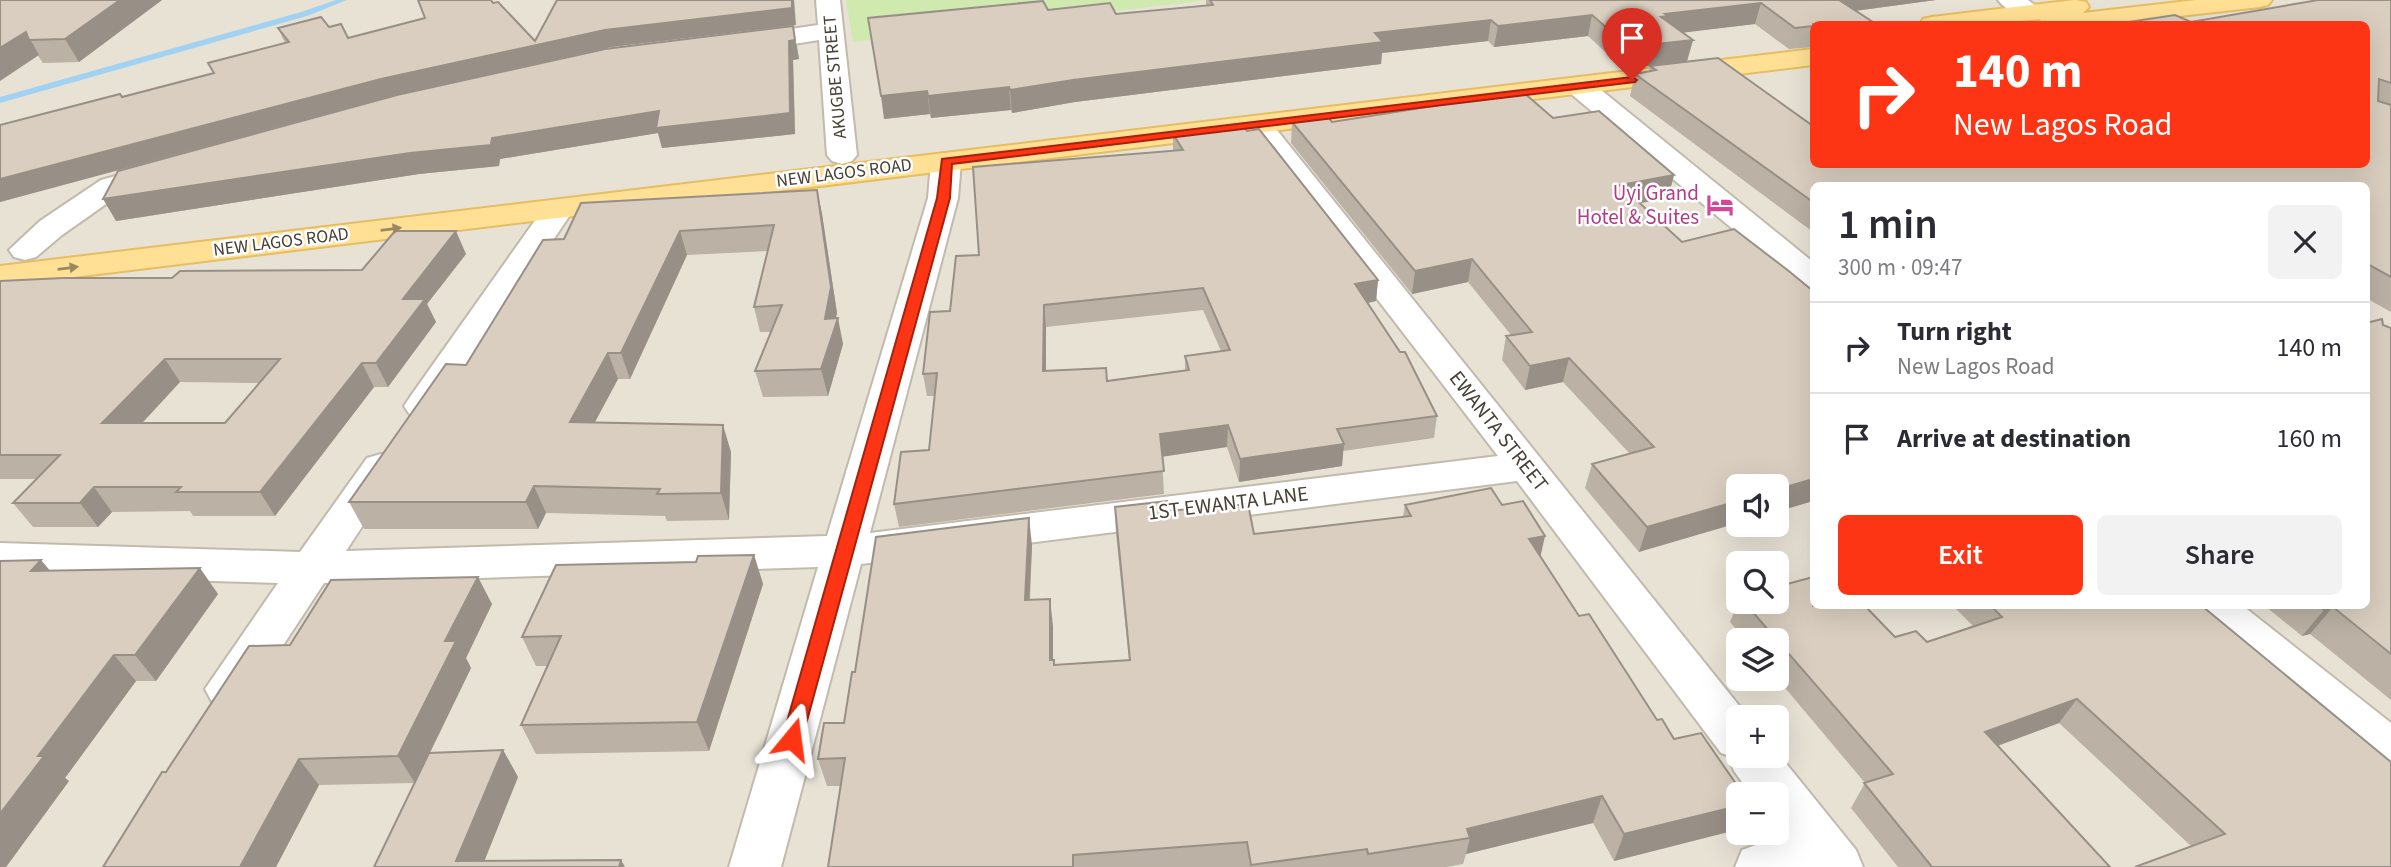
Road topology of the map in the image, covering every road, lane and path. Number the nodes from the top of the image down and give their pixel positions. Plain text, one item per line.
1 (828, 0) edge
2 (2010, 0) edge
3 (2260, 0) edge
4 (2148, 6) edge
5 (2041, 18) edge
6 (1986, 21) edge
7 (2177, 21) edge
8 (831, 31) junction
9 (1810, 39) edge
10 (716, 47) edge
11 (1810, 57) edge
12 (1580, 87) junction
13 (1258, 125) junction
14 (842, 155) junction
15 (946, 162) junction
16 (190, 164) edge
17 (559, 209) junction
18 (12, 252) edge
19 (0, 276) edge
20 (1810, 277) edge
21 (1527, 466) junction
22 (846, 551) junction
23 (0, 559) edge
24 (312, 568) junction
25 (2217, 609) edge
26 (209, 718) edge
27 (1726, 723) edge
28 (2391, 751) edge
29 (1760, 768) edge
30 (1834, 864) edge
31 (755, 867) edge
32 (1761, 867) edge

1 - 8 street, AKUGBE STREET
2 - 5 street
3 - 4 main road
4 - 5 main road
4 - 7 street
5 - 6 main road
8 - 10 street
8 - 14 street, AKUGBE STREET
9 - 14 main road, NEW LAGOS ROAD
11 - 12 main road, NEW LAGOS ROAD
12 - 13 main road, NEW LAGOS ROAD
12 - 20 street
13 - 15 main road, NEW LAGOS ROAD
13 - 21 street, EWANTA STREET
14 - 18 main road, NEW LAGOS ROAD
15 - 17 main road, NEW LAGOS ROAD
15 - 22 street
16 - 18 street
19 -> 17 main road, NEW LAGOS ROAD
17 - 24 street
21 - 22 street, 1ST EWANTA LANE
21 - 27 street, EWANTA STREET
22 - 24 street, 1ST EWANTA LANE
22 - 31 street
23 - 24 street, 1ST EWANTA LANE
24 - 26 street
25 - 28 street
29 - 30 street
30 - 32 street

